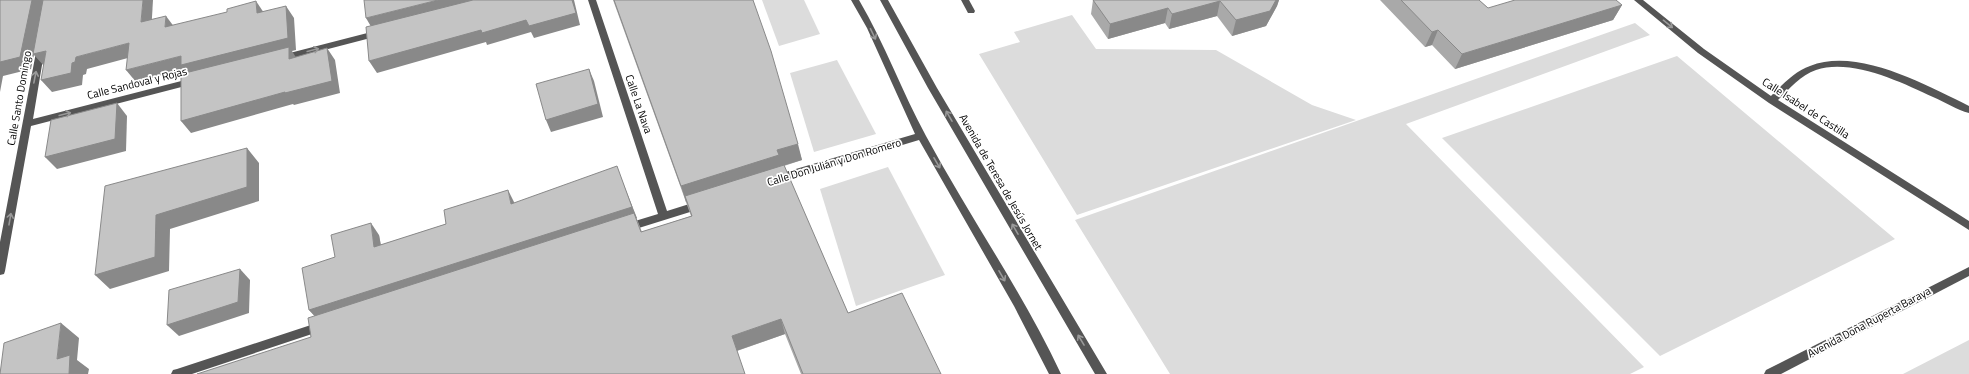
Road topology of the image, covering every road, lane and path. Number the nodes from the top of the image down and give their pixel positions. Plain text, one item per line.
1 (592, 0) edge
2 (855, 0) edge
3 (884, 0) edge
4 (965, 0) edge
5 (1638, 0) edge
6 (971, 11) dead end
7 (385, 32) edge
8 (43, 38) edge
9 (269, 62) edge
10 (200, 79) edge
11 (1772, 100) junction
12 (1969, 110) edge
13 (27, 124) junction
14 (922, 136) junction
15 (766, 183) edge
16 (715, 199) edge
17 (664, 216) junction
18 (1969, 226) edge
19 (619, 230) edge
20 (1, 260) edge
21 (0, 271) edge
22 (1969, 271) edge
23 (334, 323) edge
24 (177, 374) edge
25 (1055, 374) edge
26 (1101, 374) edge
27 (1770, 374) edge

1 - 17 street, Calle La Nava
2 -> 14 street
26 -> 3 street, Avenida de Teresa de Jesús Jornet
4 - 6 street
5 -> 11 street, Calle Isabel de Castilla
9 -> 7 street
13 -> 8 street, Calle Santo Domingo
13 -> 10 street, Calle Sandoval y Rojas
11 - 12 street
11 - 18 street, Calle Isabel de Castilla
20 -> 13 street, Calle Santo Domingo
14 - 15 street, Calle Don Julián y Don Romero
14 -> 25 street
16 - 17 street
17 - 19 street
20 - 21 street, Calle Santo Domingo
22 - 27 street, Avenida Doña Ruperta Baraya
23 - 24 street

